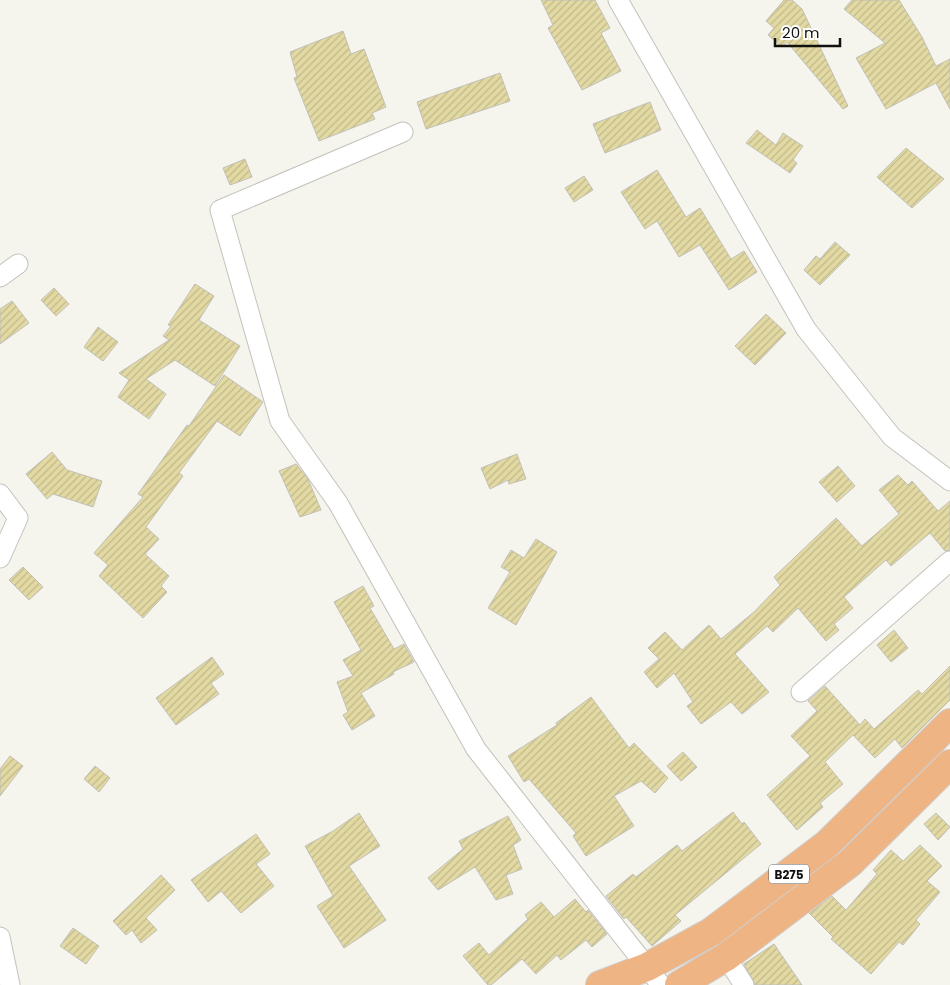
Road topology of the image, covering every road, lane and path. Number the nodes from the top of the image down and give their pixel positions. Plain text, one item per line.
1 (618, 0) edge
2 (403, 132) dead end
3 (18, 264) dead end
4 (0, 277) edge
5 (950, 481) edge
6 (0, 494) edge
7 (0, 558) edge
8 (950, 561) edge
9 (801, 692) dead end
10 (950, 723) edge
11 (950, 764) edge
12 (0, 936) edge
13 (726, 957) junction
14 (654, 976) edge
15 (10, 985) edge
16 (600, 985) edge
17 (679, 985) edge
18 (744, 985) edge

1 - 5 street
2 - 14 street
3 - 4 street
6 - 7 street
8 - 9 street
10 - 14 main road, B275
11 - 13 main road, B275
12 - 15 street
13 - 17 main road, B275
13 - 18 street
14 - 16 main road, B275

